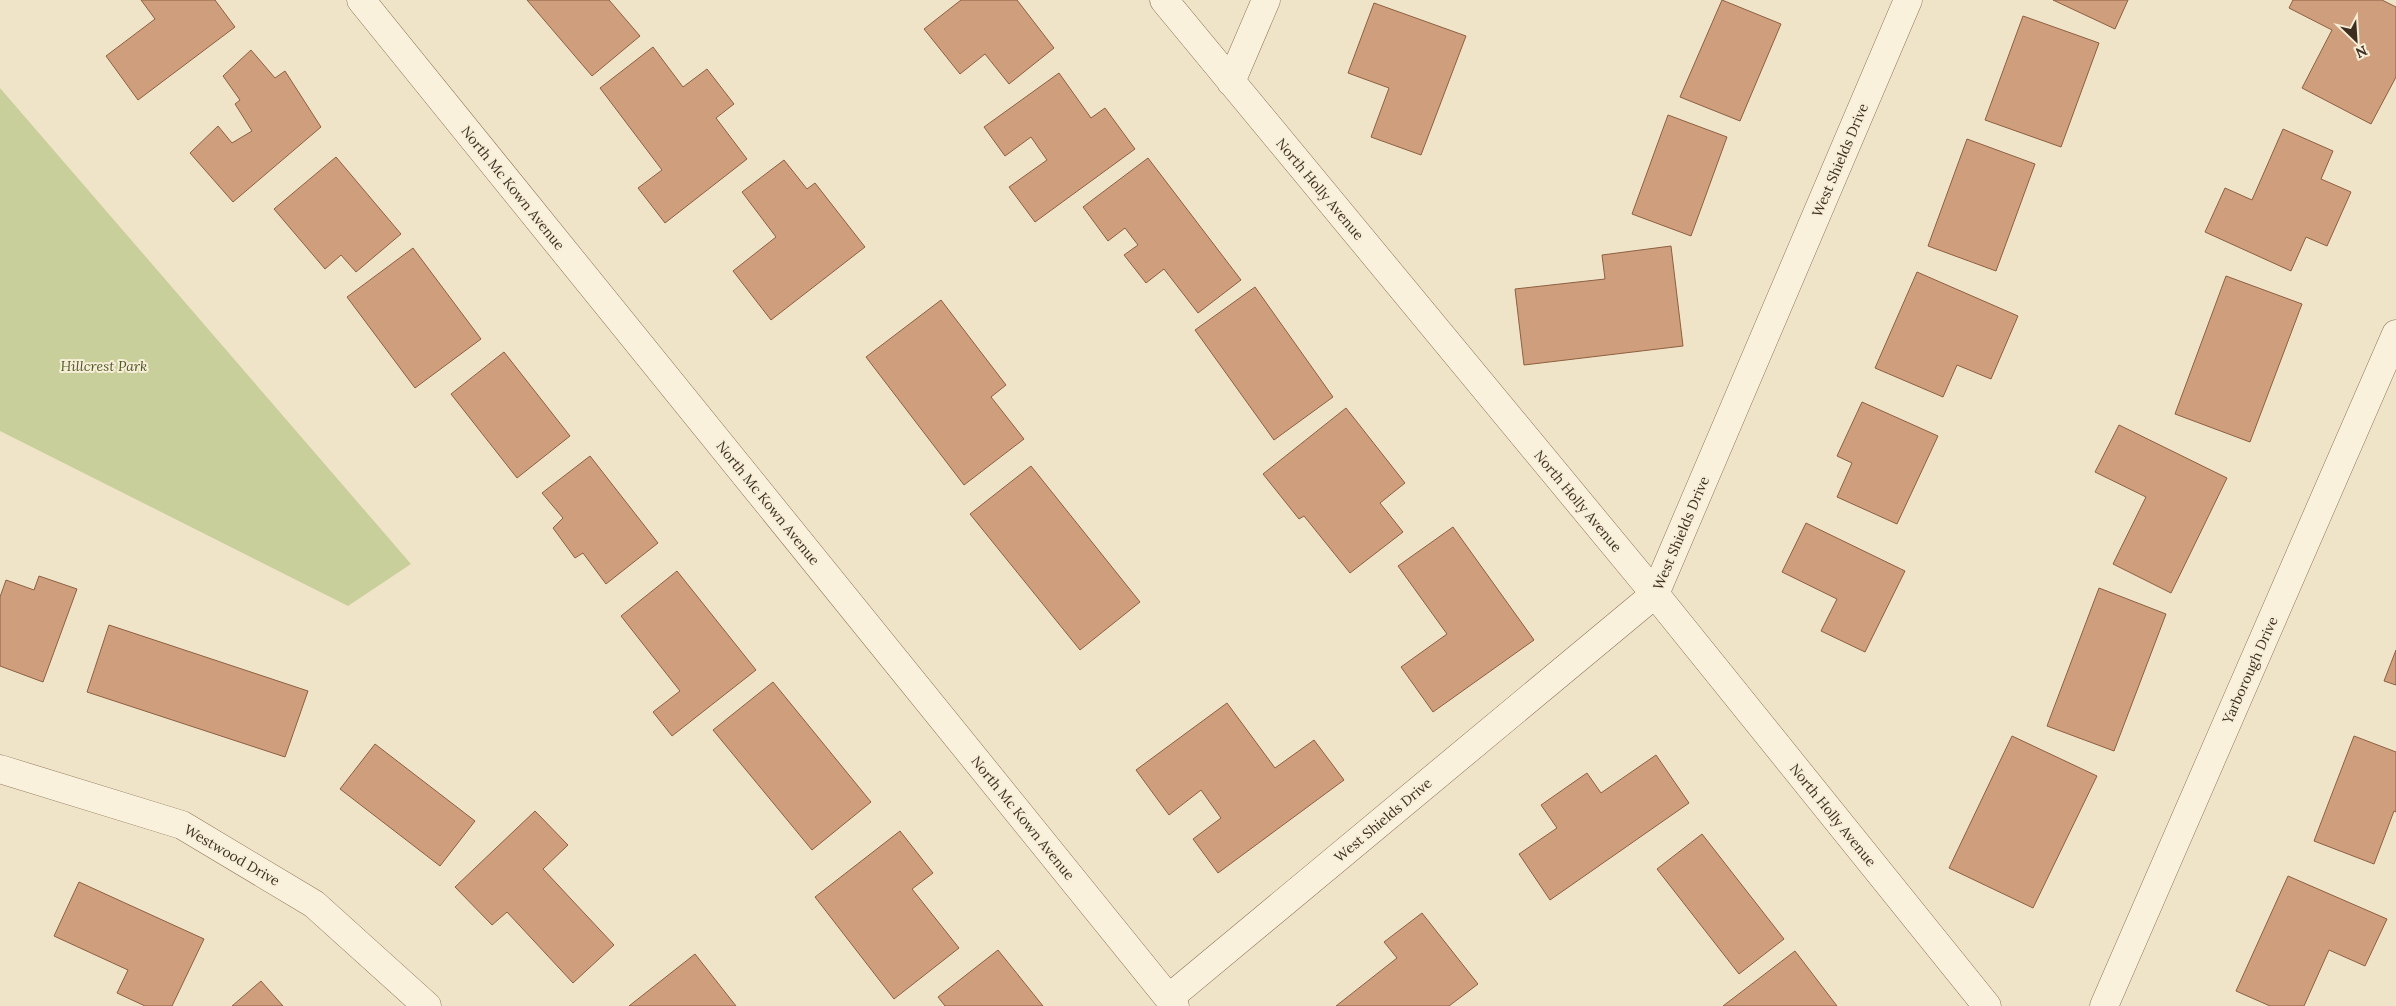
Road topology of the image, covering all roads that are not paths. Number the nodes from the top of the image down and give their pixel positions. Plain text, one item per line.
1 (361, 0) edge
2 (1164, 0) edge
3 (1266, 0) edge
4 (1908, 0) edge
5 (1231, 82) junction
6 (2396, 334) edge
7 (1655, 594) junction
8 (0, 769) edge
9 (1172, 1002) edge
10 (427, 1006) edge
11 (1987, 1006) edge
12 (2104, 1006) edge

1 - 9 street, North Mc Kown Avenue
2 - 5 street, North Holly Avenue
3 - 5 street
4 - 7 street, West Shields Drive
5 - 7 street, North Holly Avenue
6 - 12 street, Yarborough Drive
7 - 9 street, West Shields Drive
7 - 11 street, North Holly Avenue
8 - 10 street, Westwood Drive

